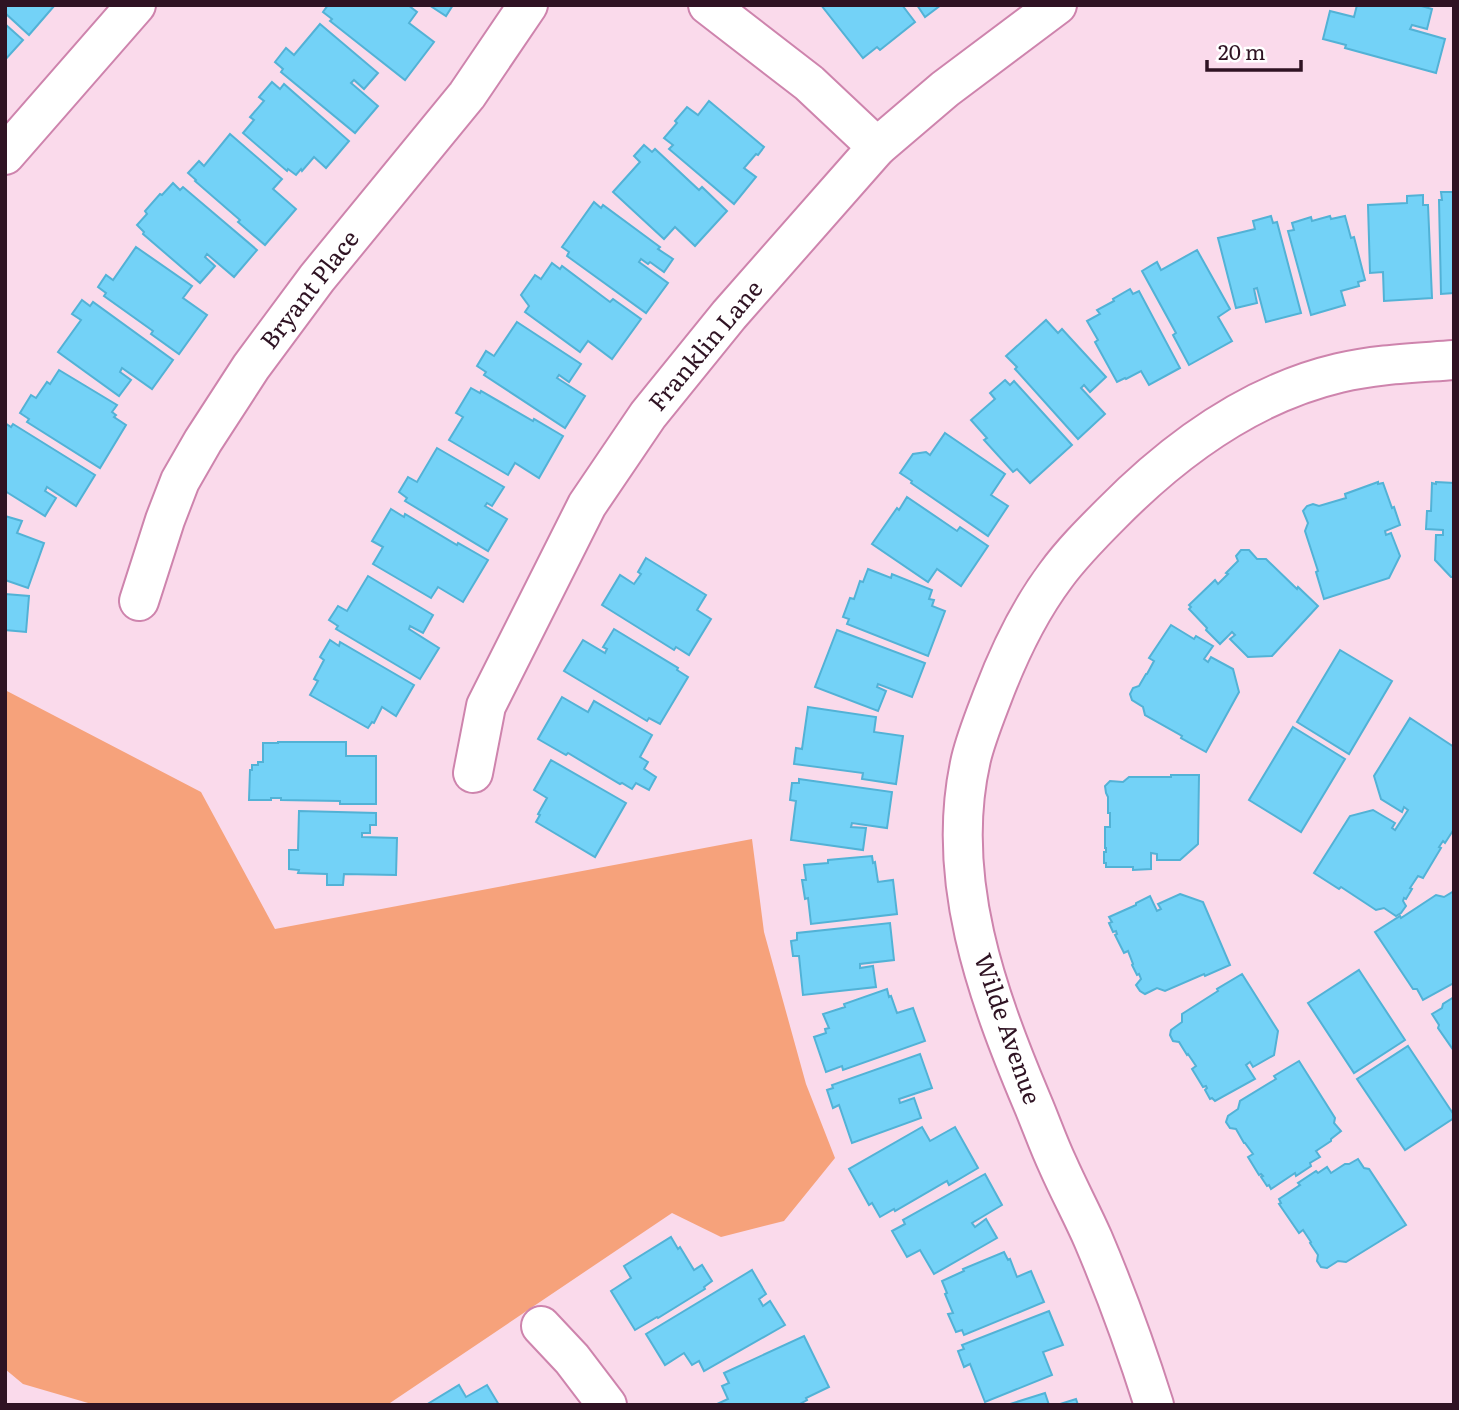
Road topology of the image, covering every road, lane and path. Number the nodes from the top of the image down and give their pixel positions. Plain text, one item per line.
1 (135, 5) edge
2 (528, 5) edge
3 (708, 5) edge
4 (1057, 5) edge
5 (877, 147) junction
6 (5, 155) edge
7 (1454, 360) edge
8 (139, 601) dead end
9 (473, 774) dead end
10 (541, 1325) dead end
11 (607, 1405) edge
12 (1154, 1405) edge

1 - 6 street
2 - 8 street, Bryant Place
3 - 5 street
4 - 5 street, Franklin Lane
5 - 9 street, Franklin Lane
7 - 12 street, Wilde Avenue
10 - 11 street

